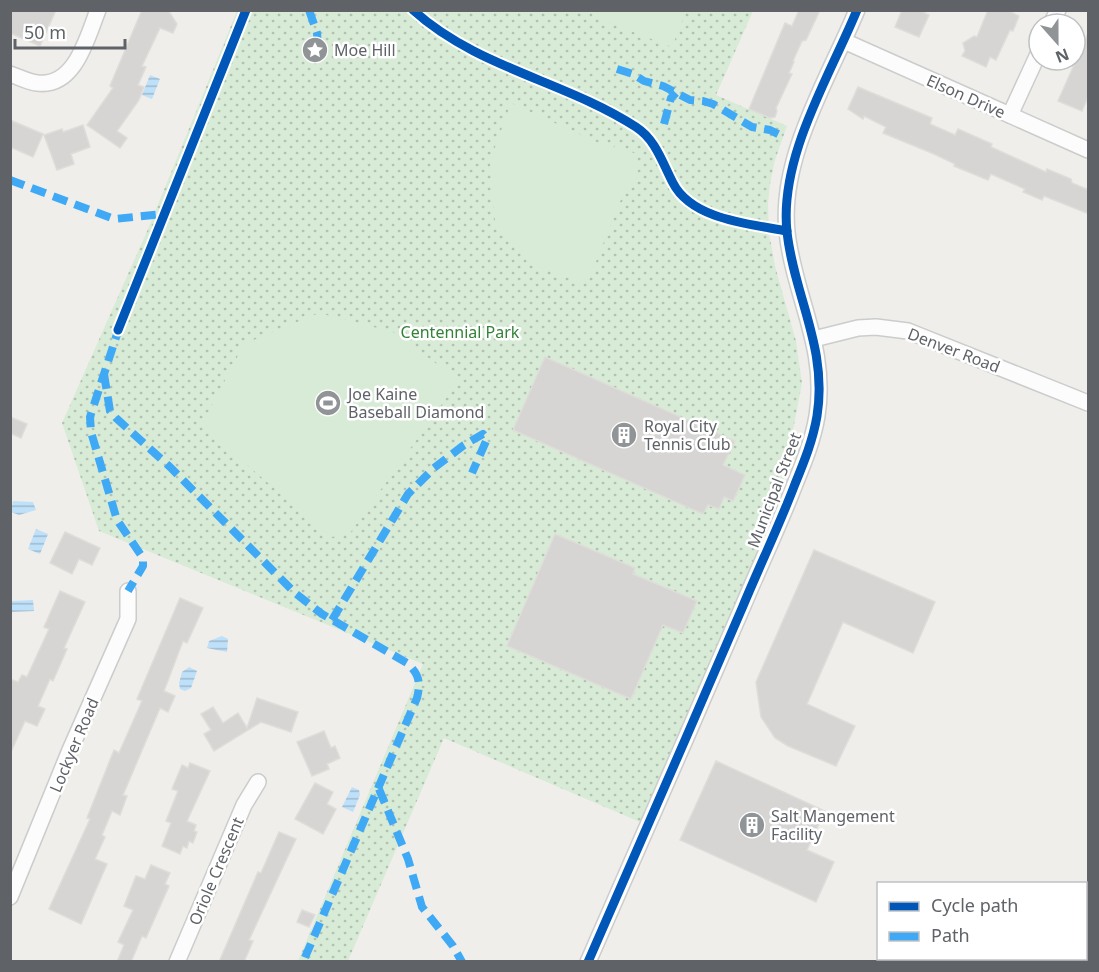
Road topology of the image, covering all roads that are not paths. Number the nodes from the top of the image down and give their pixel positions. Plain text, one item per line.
1 (98, 10) edge
2 (857, 10) edge
3 (844, 41) junction
4 (1030, 72) edge
5 (10, 74) edge
6 (1011, 115) junction
7 (1089, 150) edge
8 (814, 339) junction
9 (1089, 403) edge
10 (128, 591) dead end
11 (258, 782) dead end
12 (10, 897) edge
13 (177, 962) edge
14 (588, 962) edge

1 - 5 street
2 - 3 street, Municipal Street
3 - 6 street, Elson Drive
3 - 8 street, Municipal Street
4 - 6 street
6 - 7 street, Elson Drive
8 - 9 street, Denver Road
8 - 14 street, Municipal Street
10 - 12 street, Lockyer Road
11 - 13 street, Oriole Crescent

